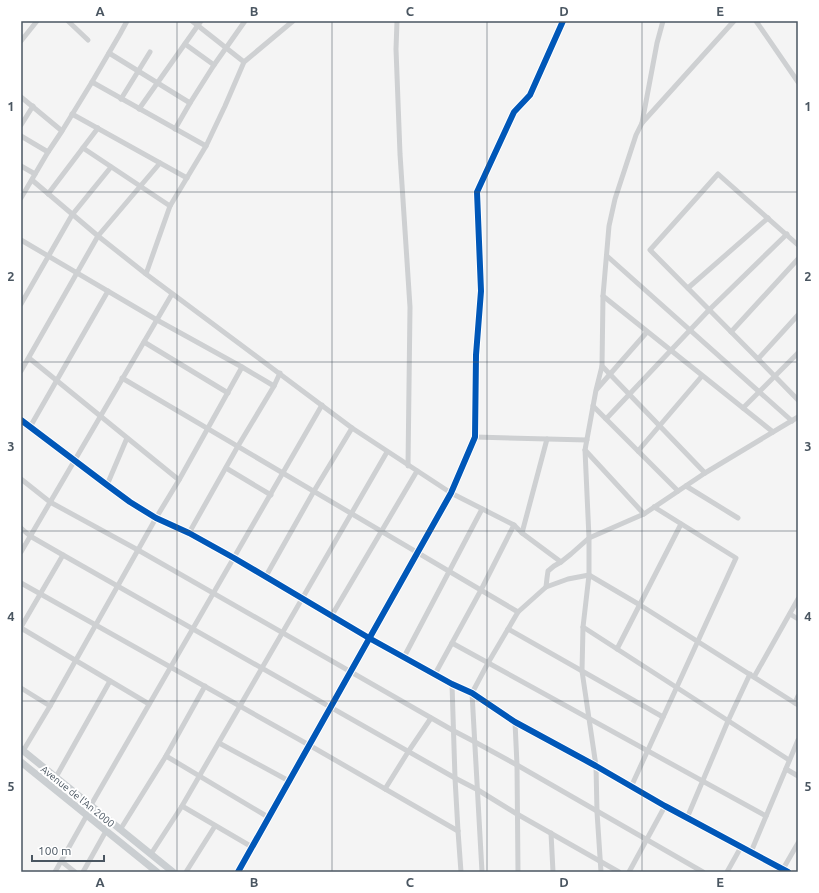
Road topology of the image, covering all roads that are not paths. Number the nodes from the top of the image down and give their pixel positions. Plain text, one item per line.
1 (37, 21) edge
2 (68, 21) edge
3 (127, 21) edge
4 (192, 21) edge
5 (245, 21) edge
6 (293, 21) edge
7 (398, 21) edge
8 (564, 21) edge
9 (663, 21) edge
10 (734, 21) edge
11 (756, 21) edge
12 (200, 23) edge
13 (88, 40) dead end
14 (21, 41) edge
15 (185, 44) junction
16 (227, 48) junction
17 (150, 52) dead end
18 (109, 53) junction
19 (244, 62) junction
20 (214, 65) junction
21 (139, 71) junction
22 (92, 82) junction
23 (158, 82) junction
24 (798, 82) edge
25 (21, 96) edge
26 (122, 99) junction
27 (190, 103) junction
28 (32, 106) junction
29 (139, 109) junction
30 (72, 114) junction
31 (642, 123) junction
32 (21, 125) edge
33 (98, 128) junction
34 (175, 129) junction
35 (62, 131) junction
36 (21, 136) edge
37 (206, 146) junction
38 (83, 148) junction
39 (48, 152) junction
40 (160, 163) junction
41 (21, 166) edge
42 (111, 167) junction
43 (35, 174) junction
44 (187, 178) junction
45 (32, 180) junction
46 (140, 186) junction
47 (48, 194) junction
48 (21, 198) edge
49 (170, 206) junction
50 (72, 214) junction
51 (768, 218) junction
52 (787, 234) junction
53 (98, 236) junction
54 (21, 240) edge
55 (798, 245) edge
56 (48, 256) junction
57 (607, 256) junction
58 (798, 259) edge
59 (77, 273) junction
60 (146, 274) junction
61 (688, 288) junction
62 (108, 291) junction
63 (172, 294) junction
64 (603, 296) junction
65 (21, 304) edge
66 (709, 310) junction
67 (798, 315) edge
68 (157, 320) junction
69 (690, 330) junction
70 (647, 332) junction
71 (731, 332) junction
72 (144, 342) junction
73 (671, 351) junction
74 (797, 354) edge
75 (29, 358) junction
76 (758, 359) junction
77 (602, 366) junction
78 (242, 367) junction
79 (21, 371) edge
80 (280, 373) junction
81 (610, 374) junction
82 (702, 376) junction
83 (774, 376) junction
84 (122, 378) junction
85 (56, 381) junction
86 (274, 386) junction
87 (596, 390) junction
88 (759, 392) junction
89 (228, 393) junction
90 (629, 394) junction
91 (798, 400) edge
92 (322, 405) junction
93 (593, 406) junction
94 (743, 408) junction
95 (100, 416) junction
96 (798, 417) edge
97 (606, 419) junction
98 (21, 420) edge
99 (792, 421) junction
100 (659, 426) junction
101 (30, 427) junction
102 (207, 428) junction
103 (352, 428) junction
104 (773, 432) junction
105 (475, 437) junction
106 (127, 438) junction
107 (547, 439) junction
108 (587, 440) junction
109 (238, 446) junction
110 (585, 450) junction
111 (638, 451) junction
112 (387, 452) junction
113 (75, 460) junction
114 (408, 466) junction
115 (226, 468) junction
116 (417, 471) junction
117 (283, 473) junction
118 (705, 473) junction
119 (21, 479) edge
120 (178, 480) junction
121 (107, 485) junction
122 (686, 486) junction
123 (314, 491) junction
124 (678, 491) junction
125 (451, 493) junction
126 (271, 495) junction
127 (50, 502) junction
128 (654, 507) junction
129 (482, 509) junction
130 (351, 514) junction
131 (644, 514) junction
132 (156, 518) junction
133 (738, 518) dead end
134 (681, 524) junction
135 (514, 525) junction
136 (21, 528) edge
137 (381, 531) junction
138 (189, 533) junction
139 (522, 533) junction
140 (30, 536) junction
141 (589, 538) junction
142 (138, 550) junction
143 (21, 552) edge
144 (417, 552) junction
145 (63, 555) junction
146 (234, 558) junction
147 (561, 562) junction
148 (449, 571) junction
149 (589, 575) junction
150 (266, 576) junction
151 (21, 583) edge
152 (118, 586) junction
153 (546, 587) junction
154 (480, 590) junction
155 (213, 593) junction
156 (40, 594) junction
157 (303, 598) junction
158 (798, 599) edge
159 (640, 605) junction
160 (518, 612) junction
161 (790, 614) junction
162 (332, 615) junction
163 (798, 619) edge
164 (96, 625) junction
165 (21, 627) edge
166 (583, 627) junction
167 (193, 629) junction
168 (508, 629) junction
169 (282, 632) junction
170 (369, 638) junction
171 (698, 641) junction
172 (452, 643) junction
173 (618, 650) junction
174 (404, 657) junction
175 (76, 661) junction
176 (488, 663) junction
177 (170, 667) junction
178 (262, 669) junction
179 (350, 671) junction
180 (582, 671) junction
181 (435, 674) junction
182 (752, 676) junction
183 (110, 681) junction
184 (452, 684) junction
185 (205, 686) junction
186 (677, 687) junction
187 (21, 688) edge
188 (472, 693) junction
189 (798, 696) edge
190 (149, 704) junction
191 (797, 704) edge
192 (50, 706) junction
193 (240, 706) junction
194 (330, 707) junction
195 (431, 718) junction
196 (588, 718) junction
197 (663, 718) junction
198 (728, 721) junction
199 (515, 722) junction
200 (454, 731) junction
201 (798, 740) edge
202 (475, 742) junction
203 (219, 743) junction
204 (309, 745) junction
205 (22, 750) edge
206 (648, 751) junction
207 (408, 752) junction
208 (166, 756) junction
209 (789, 760) junction
210 (21, 762) edge
211 (517, 765) junction
212 (596, 766) junction
213 (786, 769) junction
214 (200, 776) junction
215 (798, 776) edge
216 (56, 777) junction
217 (455, 778) junction
218 (288, 781) junction
219 (702, 781) junction
220 (632, 787) junction
221 (385, 789) junction
222 (478, 790) junction
223 (91, 805) junction
224 (182, 806) junction
225 (664, 806) junction
226 (597, 812) junction
227 (517, 814) junction
228 (87, 815) junction
229 (766, 816) junction
230 (268, 817) junction
231 (686, 818) junction
232 (216, 826) junction
233 (120, 830) junction
234 (106, 831) junction
235 (458, 831) junction
236 (551, 833) junction
237 (646, 840) junction
238 (798, 842) edge
239 (252, 847) junction
240 (741, 847) junction
241 (751, 852) junction
242 (151, 854) junction
243 (61, 861) junction
244 (600, 861) junction
245 (786, 871) edge
246 (55, 872) edge
247 (75, 872) edge
248 (83, 872) edge
249 (157, 872) edge
250 (173, 872) edge
251 (186, 872) edge
252 (238, 872) edge
253 (461, 872) edge
254 (482, 872) edge
255 (518, 872) edge
256 (553, 872) edge
257 (601, 872) edge
258 (619, 872) edge
259 (629, 872) edge
260 (703, 872) edge
261 (727, 872) edge

1 - 14 street
2 - 13 street
3 - 18 street
4 - 12 street
5 - 16 street
6 - 19 street
7 - 114 street
8 - 105 street
9 - 31 street
10 - 31 street
11 - 24 street
12 - 15 street
12 - 16 street
15 - 20 street
15 - 23 street
16 - 19 street
16 - 20 street
17 - 21 street
18 - 21 street
18 - 22 street
19 - 37 street
20 - 27 street
21 - 23 street
21 - 26 street
22 - 26 street
22 - 30 street
23 - 27 street
23 - 29 street
25 - 28 street
26 - 29 street
27 - 34 street
28 - 32 street
28 - 35 street
29 - 34 street
30 - 33 street
30 - 35 street
31 - 57 street
33 - 38 street
33 - 40 street
34 - 37 street
35 - 39 street
36 - 39 street
37 - 44 street
38 - 42 street
38 - 47 street
39 - 43 street
40 - 44 street
40 - 46 street
41 - 43 street
42 - 46 street
42 - 50 street
43 - 45 street
44 - 49 street
45 - 47 street
45 - 48 street
46 - 49 street
46 - 53 street
47 - 50 street
49 - 60 street
50 - 53 street
50 - 56 street
51 - 52 street
51 - 61 street
51 - 61 street
52 - 55 street
52 - 66 street
53 - 59 street
53 - 60 street
54 - 56 street
56 - 59 street
56 - 65 street
57 - 64 street
57 - 69 street
58 - 71 street
59 - 62 street
59 - 75 street
60 - 63 street
61 - 66 street
62 - 68 street
62 - 85 street
63 - 68 street
63 - 80 street
64 - 70 street
64 - 77 street
66 - 69 street
66 - 71 street
67 - 76 street
68 - 72 street
68 - 78 street
69 - 73 street
69 - 88 street
70 - 73 street
70 - 81 street
71 - 76 street
72 - 84 street
72 - 89 street
73 - 82 street
73 - 90 street
74 - 83 street
75 - 79 street
75 - 85 street
76 - 83 street
77 - 81 street
77 - 87 street
78 - 86 street
78 - 89 street
80 - 86 street
80 - 92 street
81 - 87 street
81 - 90 street
82 - 94 street
82 - 100 street
83 - 88 street
83 - 91 street
84 - 95 street
84 - 102 street
85 - 95 street
85 - 101 street
86 - 109 street
87 - 93 street
88 - 94 street
88 - 99 street
89 - 102 street
90 - 97 street
90 - 100 street
92 - 103 street
92 - 117 street
93 - 97 street
93 - 108 street
94 - 104 street
95 - 106 street
95 - 113 street
96 - 99 street
97 - 111 street
98 - 101 street
99 - 104 street
100 - 111 street
100 - 118 street
101 - 113 street
102 - 109 street
102 - 120 street
103 - 112 street
103 - 123 street
104 - 118 street
105 - 107 street
105 - 125 street
106 - 120 street
106 - 121 street
107 - 108 street
107 - 139 street
108 - 110 street
109 - 115 street
109 - 117 street
110 - 131 street
110 - 141 street
111 - 124 street
112 - 114 street
112 - 130 street
113 - 121 street
113 - 127 street
114 - 116 street
115 - 126 street
115 - 138 street
116 - 125 street
116 - 137 street
117 - 123 street
117 - 126 street
118 - 122 street
119 - 127 street
120 - 132 street
121 - 132 street
122 - 124 street
122 - 133 street
123 - 130 street
123 - 150 street
124 - 128 street
125 - 129 street
125 - 144 street
126 - 146 street
127 - 140 street
127 - 142 street
128 - 131 street
128 - 134 street
129 - 135 street
129 - 148 street
130 - 137 street
130 - 157 street
131 - 141 street
132 - 138 street
132 - 142 street
134 - 159 street
134 - 171 street
135 - 139 street
135 - 154 street
136 - 140 street
137 - 144 street
137 - 162 street
138 - 146 street
139 - 147 street
140 - 143 street
140 - 145 street
141 - 147 street
141 - 149 street
142 - 152 street
142 - 155 street
144 - 148 street
144 - 170 street
145 - 152 street
145 - 156 street
146 - 150 street
146 - 155 street
147 - 153 street
148 - 154 street
148 - 174 street
149 - 153 street
149 - 159 street
149 - 166 street
150 - 157 street
151 - 156 street
152 - 164 street
152 - 167 street
153 - 160 street
154 - 160 street
154 - 172 street
155 - 167 street
155 - 169 street
156 - 164 street
156 - 165 street
157 - 162 street
157 - 169 street
158 - 161 street
159 - 171 street
159 - 173 street
160 - 168 street
161 - 163 street
161 - 182 street
162 - 170 street
164 - 175 street
164 - 177 street
165 - 175 street
166 - 173 street
166 - 180 street
167 - 177 street
167 - 178 street
168 - 176 street
168 - 180 street
169 - 178 street
169 - 179 street
170 - 174 street
170 - 179 street
171 - 182 street
171 - 186 street
172 - 176 street
172 - 181 street
173 - 186 street
174 - 181 street
175 - 183 street
175 - 192 street
176 - 188 street
176 - 196 street
177 - 185 street
177 - 190 street
178 - 193 street
178 - 194 street
179 - 194 street
179 - 195 street
180 - 196 street
180 - 197 street
181 - 184 street
182 - 191 street
182 - 198 street
183 - 190 street
183 - 216 street
184 - 188 street
184 - 200 street
185 - 193 street
185 - 208 street
186 - 197 street
186 - 198 street
187 - 192 street
188 - 199 street
188 - 202 street
189 - 191 street
190 - 223 street
192 - 205 street
193 - 203 street
193 - 204 street
194 - 204 street
194 - 207 street
195 - 200 street
195 - 207 street
196 - 206 street
196 - 212 street
197 - 206 street
198 - 209 street
198 - 219 street
199 - 211 street
199 - 212 street
200 - 202 street
200 - 217 street
201 - 209 street
202 - 211 street
202 - 222 street
203 - 214 street
203 - 218 street
204 - 218 street
204 - 221 street
205 - 216 main road, Avenue de l'An 2000
206 - 219 street
206 - 220 street
207 - 217 street
207 - 221 street
208 - 214 street
208 - 233 street
209 - 213 street
210 - 228 main road, Avenue de l'An 2000
211 - 226 street
211 - 227 street
212 - 220 street
212 - 226 street
213 - 215 street
213 - 229 street
214 - 224 street
214 - 230 street
216 - 223 main road, Avenue de l'An 2000
217 - 222 street
217 - 235 street
218 - 230 street
219 - 229 street
219 - 231 street
220 - 225 street
221 - 235 street
222 - 227 street
222 - 254 street
223 - 233 main road, Avenue de l'An 2000
224 - 232 street
224 - 242 street
225 - 231 street
225 - 237 street
226 - 237 street
226 - 244 street
227 - 236 street
227 - 255 street
228 - 234 main road, Avenue de l'An 2000
228 - 243 street
229 - 241 street
230 - 239 street
231 - 240 street
232 - 239 street
232 - 251 street
233 - 242 main road, Avenue de l'An 2000
234 - 248 street
234 - 249 main road, Avenue de l'An 2000
235 - 253 street
236 - 244 street
236 - 256 street
237 - 259 street
237 - 260 street
238 - 245 street
239 - 252 street
240 - 241 street
240 - 261 street
241 - 245 street
242 - 250 main road, Avenue de l'An 2000
243 - 246 street
243 - 247 street
244 - 257 street
244 - 258 street

